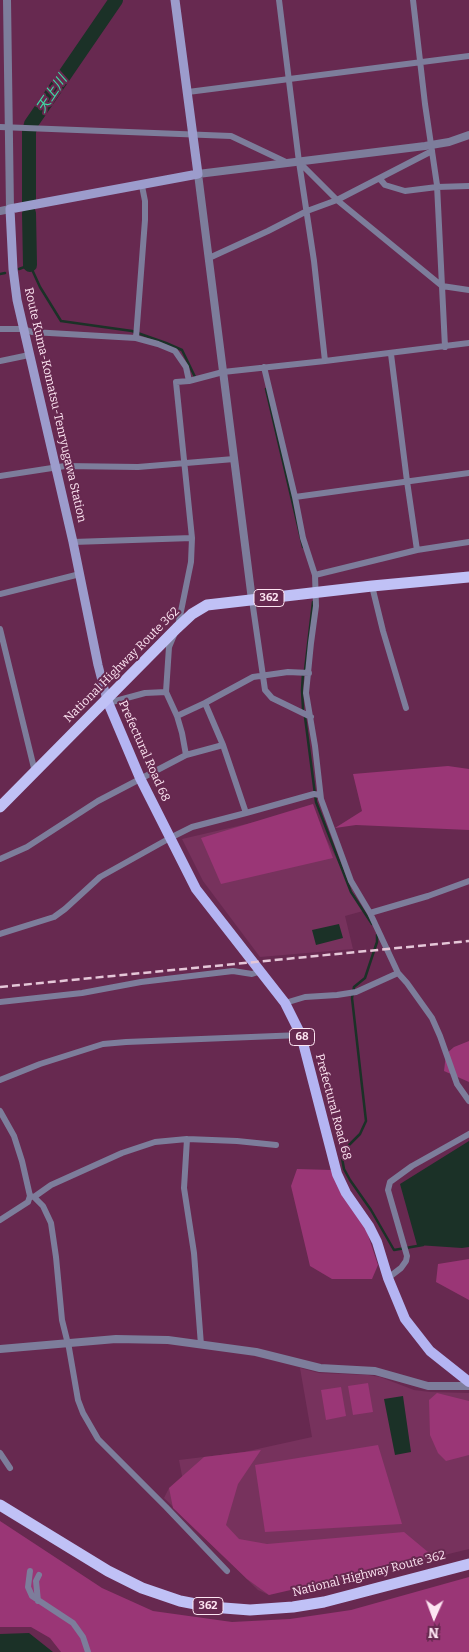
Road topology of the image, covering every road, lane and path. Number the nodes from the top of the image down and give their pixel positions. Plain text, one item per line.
1 (7, 0) edge
2 (175, 0) edge
3 (278, 0) edge
4 (413, 0) edge
5 (469, 56) edge
6 (420, 62) junction
7 (288, 79) junction
8 (188, 92) junction
9 (4, 127) edge
10 (193, 134) junction
11 (469, 135) edge
12 (432, 148) junction
13 (299, 162) junction
14 (290, 163) junction
15 (198, 174) junction
16 (380, 179) junction
17 (142, 186) junction
18 (469, 186) edge
19 (437, 187) junction
20 (337, 200) junction
21 (10, 209) junction
22 (0, 211) edge
23 (307, 211) junction
24 (208, 258) junction
25 (442, 286) junction
26 (469, 290) edge
27 (0, 329) edge
28 (24, 329) junction
29 (136, 338) junction
30 (469, 343) edge
31 (445, 347) junction
32 (391, 354) junction
33 (29, 355) junction
34 (0, 361) edge
35 (326, 361) junction
36 (264, 367) junction
37 (223, 372) junction
38 (190, 381) junction
39 (234, 458) junction
40 (184, 464) junction
41 (56, 468) junction
42 (469, 473) edge
43 (0, 476) edge
44 (407, 481) junction
45 (295, 497) junction
46 (192, 538) junction
47 (73, 542) junction
48 (469, 542) edge
49 (417, 550) junction
50 (80, 574) junction
51 (315, 575) junction
52 (469, 577) edge
53 (372, 586) junction
54 (316, 592) junction
55 (0, 594) edge
56 (252, 600) junction
57 (177, 628) junction
58 (0, 629) edge
59 (309, 673) junction
60 (262, 675) junction
61 (166, 692) junction
62 (108, 701) junction
63 (205, 703) junction
64 (406, 708) dead end
65 (176, 716) junction
66 (311, 717) junction
67 (223, 745) junction
68 (186, 754) junction
69 (35, 772) junction
70 (140, 778) junction
71 (318, 794) junction
72 (0, 807) edge
73 (246, 813) junction
74 (170, 838) junction
75 (0, 859) edge
76 (469, 881) edge
77 (370, 913) junction
78 (0, 934) edge
79 (260, 971) junction
80 (398, 973) junction
81 (0, 1002) edge
82 (285, 1003) junction
83 (301, 1035) junction
84 (0, 1080) edge
85 (469, 1101) edge
86 (0, 1111) edge
87 (469, 1134) edge
88 (187, 1138) junction
89 (276, 1145) dead end
90 (32, 1197) junction
91 (0, 1220) edge
92 (388, 1278) junction
93 (68, 1342) junction
94 (201, 1344) junction
95 (0, 1349) edge
96 (469, 1382) edge
97 (469, 1386) edge
98 (0, 1453) edge
99 (10, 1468) dead end
100 (0, 1505) edge
101 (469, 1564) edge
102 (30, 1571) dead end
103 (227, 1571) dead end
104 (38, 1575) dead end
105 (38, 1601) junction
106 (88, 1652) edge

1 - 9 street
2 - 8 main road
3 - 7 street
4 - 6 street
5 - 6 street
6 - 7 street
6 - 12 street
7 - 8 street
7 - 13 street
8 - 10 main road
9 - 10 street
9 - 21 street
10 - 14 street
10 - 15 main road
11 - 12 street
12 - 13 street
12 - 16 street
12 - 19 street
13 - 14 street
13 - 20 street
13 - 23 street
14 - 15 street
15 - 17 main road
15 - 24 street
16 - 19 street
16 - 20 street
17 - 21 main road
17 - 29 street
18 - 19 street
19 - 25 street
20 - 23 street
20 - 25 street
21 - 22 street
21 - 28 main road, Route Kuma-Komatsu-Tenryugawa Station
23 - 24 street
23 - 35 street
24 - 37 street
25 - 26 street
25 - 31 street
27 - 28 street
28 - 29 street
28 - 33 main road, Route Kuma-Komatsu-Tenryugawa Station
29 - 38 street
30 - 31 street
31 - 32 street
32 - 35 street
32 - 44 street
33 - 34 street
33 - 41 main road, Route Kuma-Komatsu-Tenryugawa Station
35 - 36 street
36 - 37 street
36 - 45 street
37 - 38 street
37 - 39 street
38 - 40 street
39 - 40 street
39 - 56 street
40 - 41 street
40 - 46 street
41 - 43 street
41 - 47 main road, Route Kuma-Komatsu-Tenryugawa Station
42 - 44 street
44 - 45 street
44 - 49 street
45 - 51 street
46 - 47 street
46 - 57 street
47 - 50 main road, Route Kuma-Komatsu-Tenryugawa Station
48 - 49 street
49 - 51 street
50 - 55 street
50 - 62 main road, Route Kuma-Komatsu-Tenryugawa Station
51 - 54 street
52 - 53 highway, National Highway Route 362 / 362
53 - 54 highway, National Highway Route 362 / 362
53 - 64 street
54 - 56 highway, National Highway Route 362 / 362
54 - 59 street
56 - 57 highway, National Highway Route 362 / 362
56 - 60 street
57 - 61 street
57 - 62 highway, National Highway Route 362 / 362
58 - 69 street
59 - 60 street
59 - 66 street
60 - 63 street
60 - 66 street
61 - 62 street
61 - 65 street
62 - 69 highway, National Highway Route 362 / 362
62 - 70 main road, Prefectural Road 68 / 68
63 - 65 street
63 - 67 street
65 - 68 street
66 - 71 street
67 - 68 street
67 - 73 street
68 - 70 street
69 - 72 highway, National Highway Route 362 / 362
70 - 74 main road, Prefectural Road 68 / 68
70 - 75 street
71 - 73 street
71 - 77 street
73 - 74 street
74 - 78 street
74 - 79 main road, Prefectural Road 68 / 68
76 - 77 street
77 - 80 street
79 - 81 street
79 - 82 main road, Prefectural Road 68 / 68
80 - 82 street
80 - 85 street
82 - 83 main road, Prefectural Road 68 / 68
83 - 84 street
83 - 92 main road, Prefectural Road 68 / 68
86 - 90 street
87 - 92 street
88 - 89 street
88 - 90 street
88 - 94 street
90 - 91 street
90 - 93 street
92 - 96 main road, Prefectural Road 68 / 68
93 - 94 street
93 - 95 street
93 - 103 street
94 - 97 street
98 - 99 street
100 - 101 highway, National Highway Route 362 / 362
102 - 105 street
104 - 105 street
105 - 106 street

